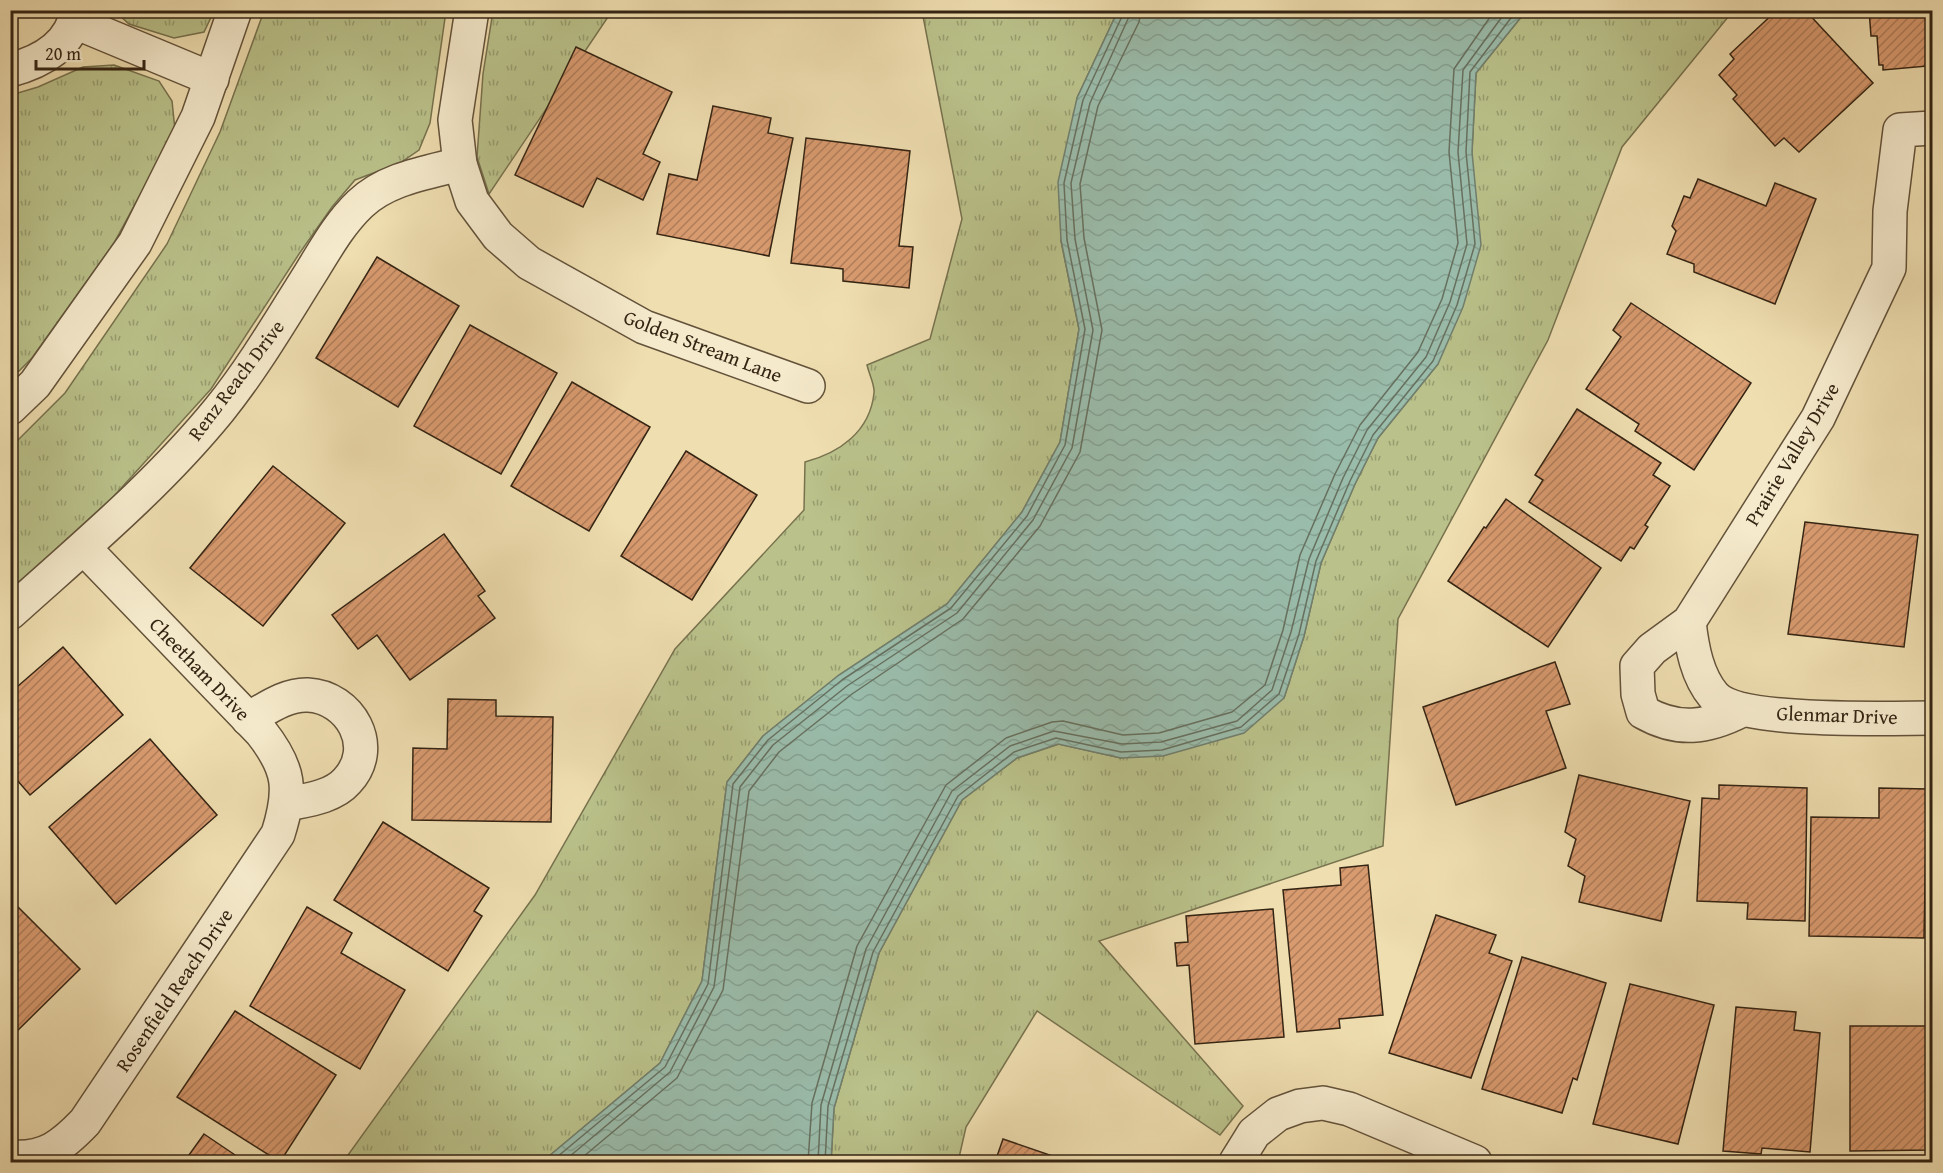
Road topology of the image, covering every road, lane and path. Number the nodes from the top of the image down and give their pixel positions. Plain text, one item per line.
1 (235, 10) edge
2 (472, 10) edge
3 (76, 16) edge
4 (10, 70) edge
5 (212, 79) junction
6 (1932, 128) edge
7 (460, 164) junction
8 (808, 386) dead end
9 (10, 408) edge
10 (84, 548) junction
11 (10, 613) edge
12 (1689, 622) junction
13 (1742, 711) junction
14 (1643, 712) joint
15 (1932, 718) edge
16 (248, 719) junction
17 (288, 804) junction
18 (24, 1156) edge
19 (1236, 1162) edge
20 (1475, 1162) edge

1 - 5 street
2 - 7 street, Golden Stream Lane
3 - 4 street
3 - 5 street
5 - 9 street
6 - 12 street, Prairie Valley Drive
7 - 8 street, Golden Stream Lane
7 - 10 street, Renz Reach Drive
10 - 11 street, Renz Reach Drive
10 - 16 street, Cheetham Drive
12 - 13 street, Glenmar Drive
12 - 14 street, Prairie Valley Drive
13 - 14 street, Glenmar Drive
13 - 15 street, Glenmar Drive
16 - 17 street, Cheetham Drive
16 - 17 street
17 - 18 street, Rosenfield Reach Drive
19 - 20 street

